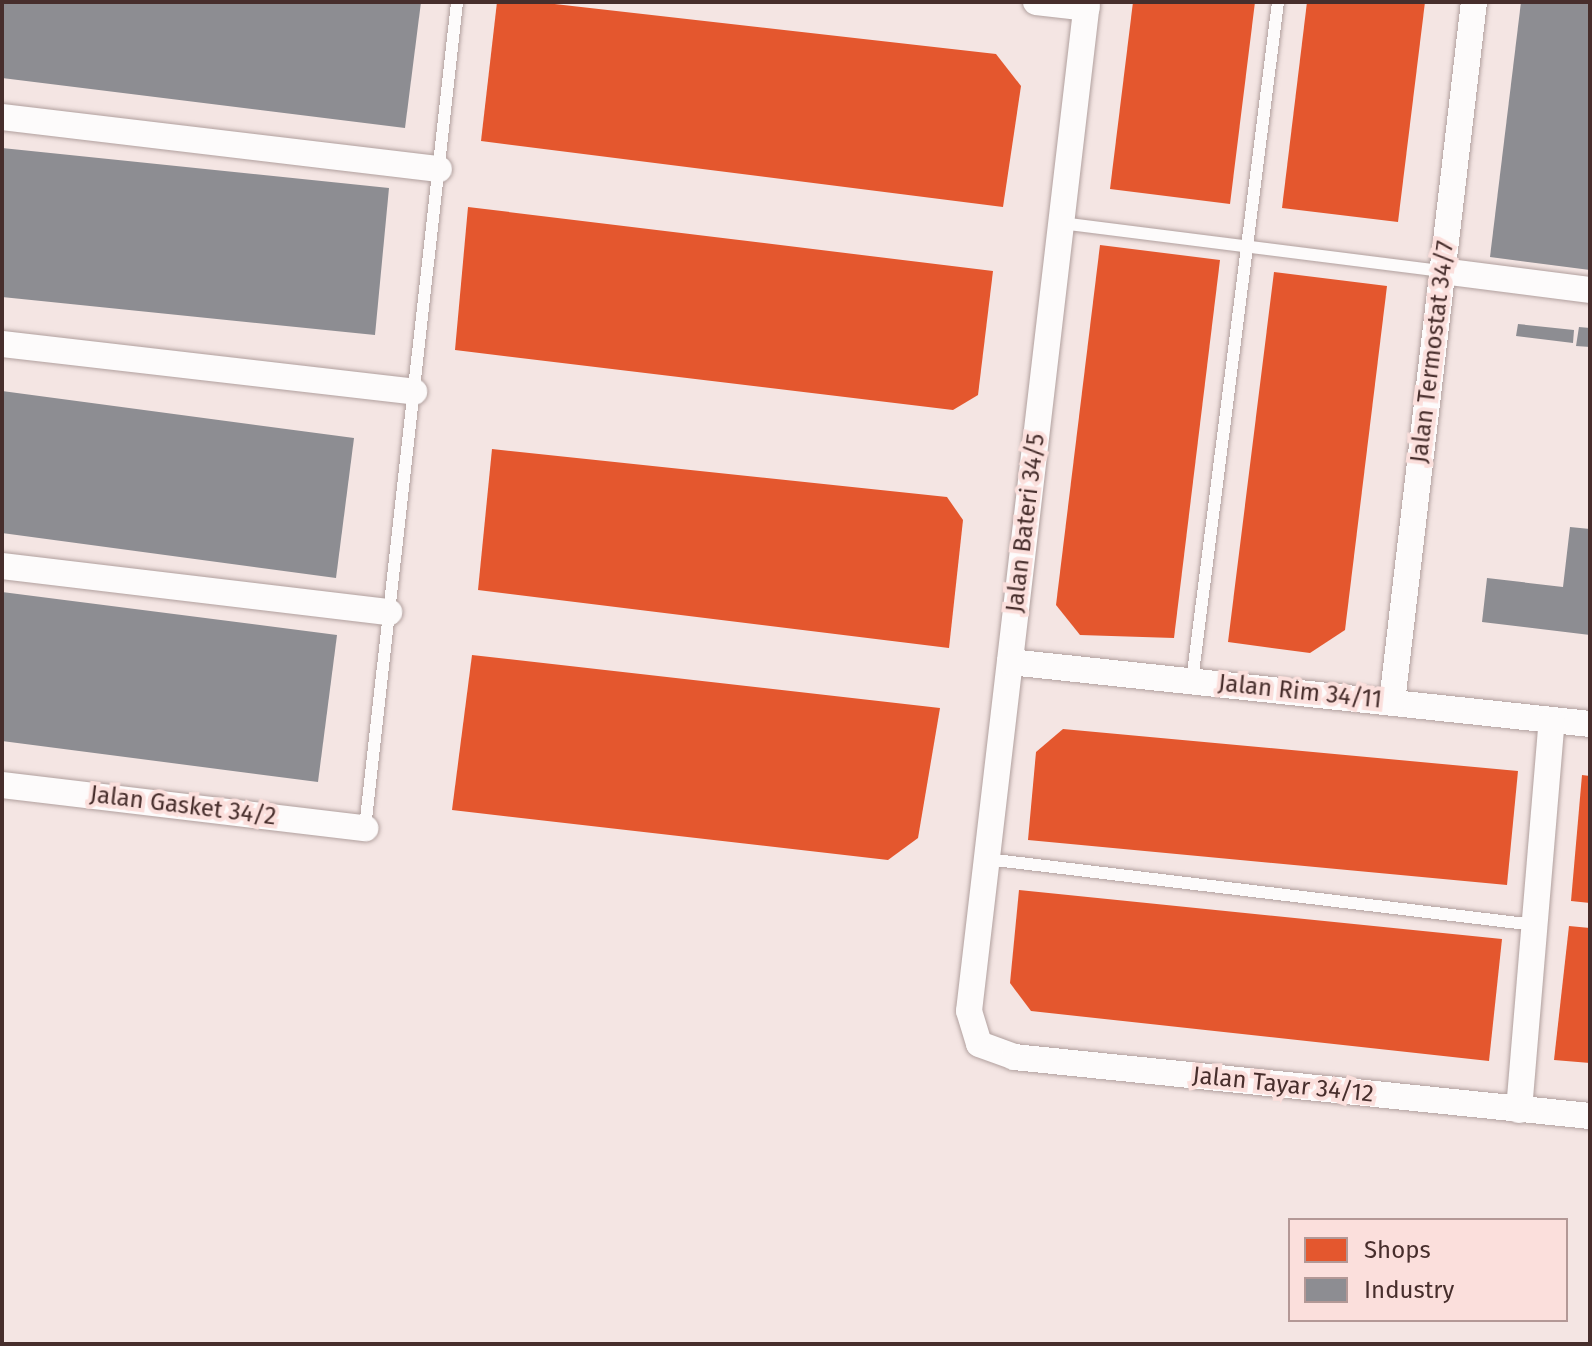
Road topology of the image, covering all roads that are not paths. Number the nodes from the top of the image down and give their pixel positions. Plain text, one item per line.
1 (457, 2) edge
2 (1036, 2) edge
3 (1278, 2) edge
4 (1474, 2) edge
5 (1044, 3) edge
6 (1087, 5) edge
7 (2, 117) edge
8 (439, 169) junction
9 (1061, 223) junction
10 (1249, 247) junction
11 (1442, 271) junction
12 (1590, 290) edge
13 (2, 344) edge
14 (414, 392) junction
15 (2, 566) edge
16 (389, 612) junction
17 (1010, 662) junction
18 (1192, 681) junction
19 (1392, 702) junction
20 (1552, 720) junction
21 (1590, 724) edge
22 (2, 785) edge
23 (365, 828) joint
24 (987, 859) junction
25 (1535, 925) junction
26 (979, 1044) joint
27 (1519, 1110) junction
28 (1590, 1116) edge

1 - 8 lane
2 - 5 street
3 - 10 lane
4 - 11 street, Jalan Termostat 34/7
5 - 6 street
6 - 9 street, Jalan Bateri 34/5
7 - 8 street
8 - 14 lane
9 - 10 lane
9 - 17 street, Jalan Bateri 34/5
10 - 11 lane
10 - 18 lane
11 - 12 street
11 - 19 street, Jalan Termostat 34/7
13 - 14 street
14 - 16 lane
15 - 16 street
16 - 23 lane
17 - 18 street, Jalan Rim 34/11
17 - 24 street, Jalan Bateri 34/5
18 - 19 street, Jalan Rim 34/11
19 - 20 street, Jalan Rim 34/11
20 - 21 street, Jalan Rim 34/11
20 - 25 street
22 - 23 street, Jalan Gasket 34/2
24 - 25 lane
24 - 26 street, Jalan Bateri 34/5
25 - 27 street
26 - 27 street, Jalan Tayar 34/12
27 - 28 street, Jalan Tayar 34/12

